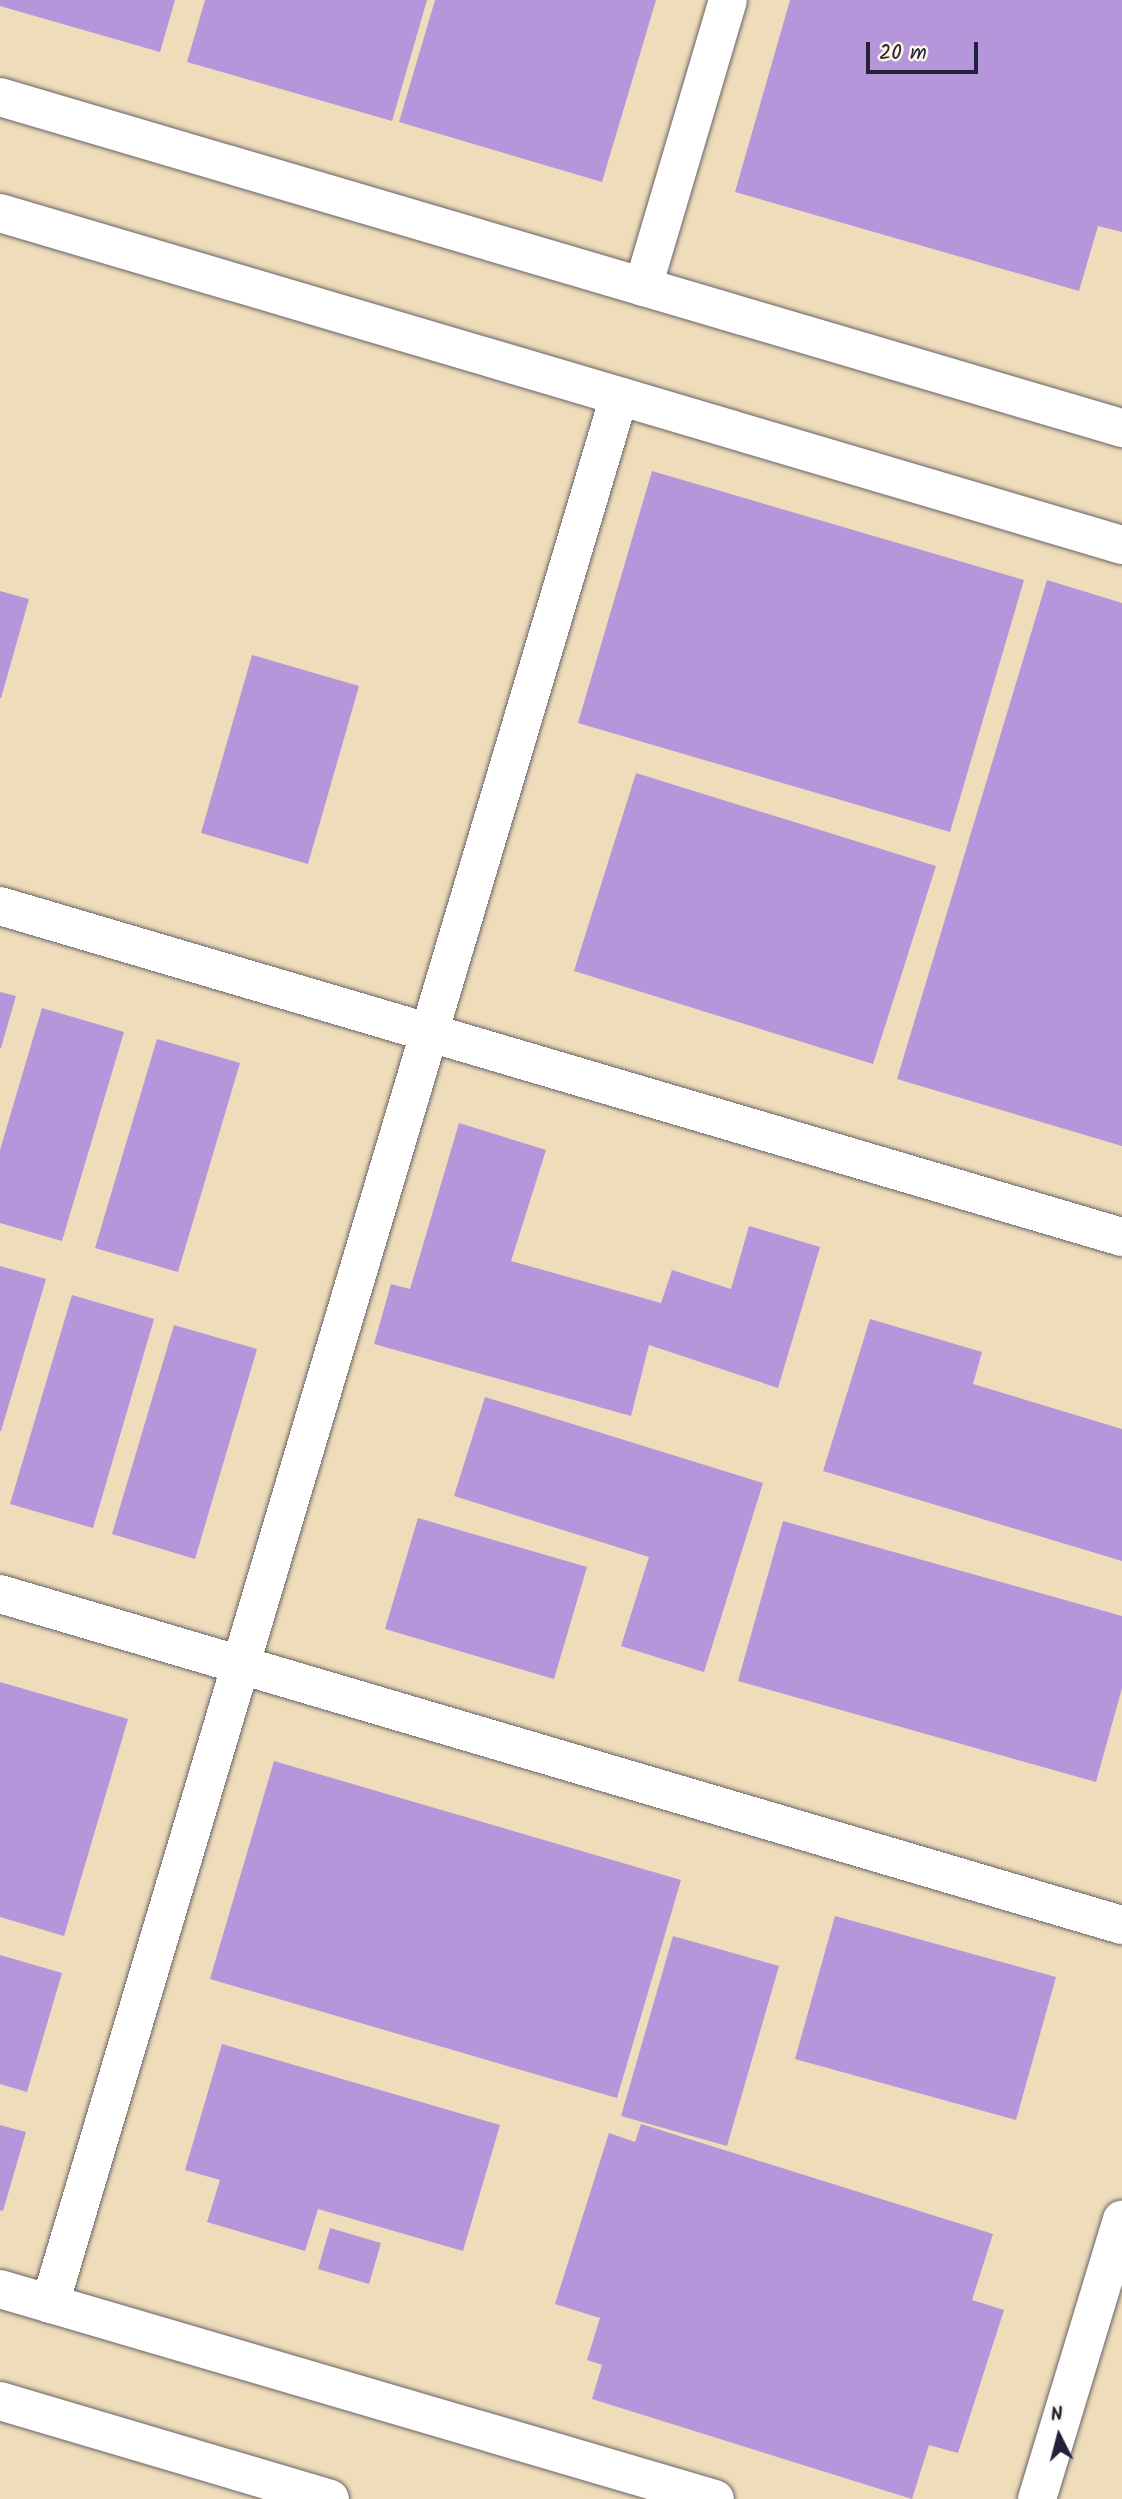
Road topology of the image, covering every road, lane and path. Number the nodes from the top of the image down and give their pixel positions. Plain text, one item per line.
1 (728, 0) edge
2 (0, 97) edge
3 (0, 213) edge
4 (643, 287) junction
5 (619, 396) junction
6 (1122, 428) edge
7 (1122, 545) edge
8 (0, 906) edge
9 (429, 1033) junction
10 (1122, 1237) edge
11 (0, 1594) edge
12 (241, 1665) junction
13 (1122, 1925) edge
14 (1122, 2220) edge
15 (0, 2289) edge
16 (50, 2304) junction
17 (0, 2401) edge
18 (330, 2499) edge
19 (716, 2499) edge
20 (1037, 2499) edge

1 - 4 street
2 - 4 street
3 - 5 street
4 - 6 street
5 - 7 street
5 - 9 street
8 - 9 street
9 - 10 street
9 - 12 street
11 - 12 street
12 - 13 street
12 - 16 street
14 - 20 street
15 - 16 street
16 - 19 street
17 - 18 street

